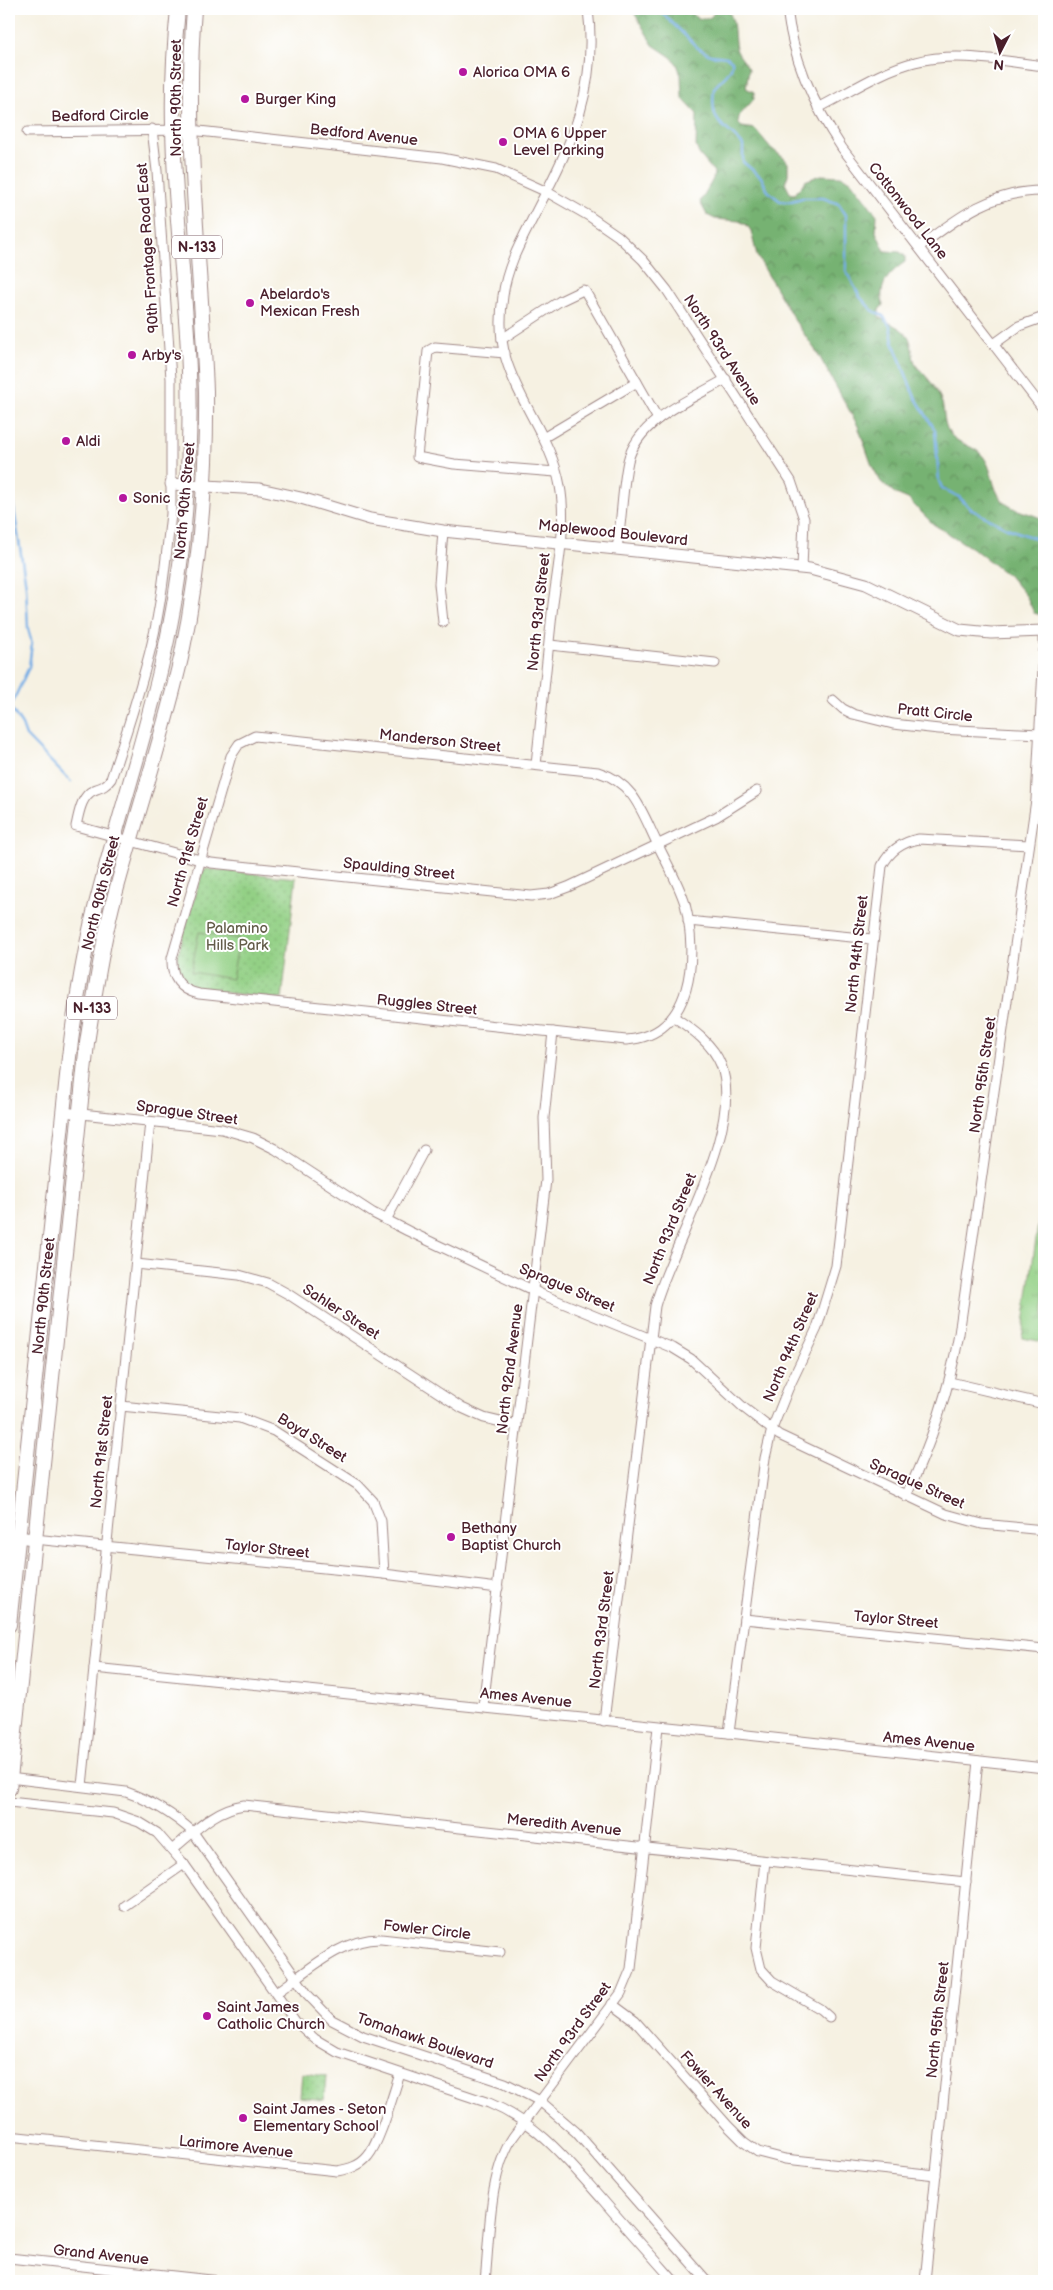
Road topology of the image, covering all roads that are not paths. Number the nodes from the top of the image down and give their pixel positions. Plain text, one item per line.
1 (178, 9) edge
2 (194, 9) edge
3 (588, 9) edge
4 (787, 9) edge
5 (1044, 66) edge
6 (818, 108) junction
7 (152, 129) junction
8 (173, 129) junction
9 (190, 130) junction
10 (27, 132) dead end
11 (1044, 191) edge
12 (547, 192) junction
13 (919, 247) junction
14 (1044, 317) edge
15 (502, 339) junction
16 (994, 344) junction
17 (505, 354) junction
18 (726, 379) junction
19 (637, 382) junction
20 (1044, 410) edge
21 (658, 419) junction
22 (543, 438) junction
23 (556, 472) junction
24 (171, 484) junction
25 (187, 485) junction
26 (204, 486) junction
27 (444, 531) junction
28 (561, 542) junction
29 (617, 548) junction
30 (802, 568) junction
31 (443, 622) dead end
32 (1044, 631) edge
33 (1044, 642) edge
34 (550, 645) junction
35 (1044, 650) edge
36 (715, 662) dead end
37 (833, 700) dead end
38 (1040, 734) junction
39 (247, 739) joint
40 (536, 765) junction
41 (757, 791) dead end
42 (114, 837) junction
43 (130, 842) junction
44 (658, 845) junction
45 (1030, 845) junction
46 (200, 861) junction
47 (688, 920) junction
48 (872, 939) junction
49 (176, 980) joint
50 (674, 1017) junction
51 (553, 1032) junction
52 (63, 1112) junction
53 (79, 1114) junction
54 (150, 1122) junction
55 (424, 1150) dead end
56 (386, 1220) junction
57 (136, 1264) junction
58 (534, 1290) junction
59 (650, 1338) junction
60 (950, 1382) junction
61 (1044, 1404) edge
62 (121, 1406) junction
63 (517, 1426) junction
64 (772, 1430) junction
65 (906, 1496) junction
66 (1044, 1530) edge
67 (13, 1536) edge
68 (34, 1539) junction
69 (106, 1546) junction
70 (384, 1574) junction
71 (498, 1588) junction
72 (744, 1619) junction
73 (9, 1625) edge
74 (1044, 1649) edge
75 (94, 1668) junction
76 (483, 1708) junction
77 (604, 1720) junction
78 (658, 1727) junction
79 (729, 1733) junction
80 (978, 1761) junction
81 (1044, 1768) edge
82 (9, 1782) edge
83 (82, 1786) junction
84 (9, 1802) edge
85 (193, 1832) junction
86 (644, 1848) junction
87 (173, 1849) junction
88 (765, 1860) junction
89 (184, 1864) junction
90 (966, 1882) junction
91 (124, 1906) dead end
92 (500, 1952) dead end
93 (297, 1979) junction
94 (276, 1993) junction
95 (612, 2004) junction
96 (829, 2017) dead end
97 (400, 2074) junction
98 (540, 2101) junction
99 (525, 2121) junction
100 (9, 2136) edge
101 (936, 2175) junction
102 (9, 2258) edge
103 (220, 2281) edge
104 (485, 2281) edge
105 (674, 2281) edge
106 (707, 2281) edge
107 (925, 2281) edge

1 - 8 main road, North 90th Street / N-133
2 - 9 main road, North 90th Street / N-133
3 - 12 street, North 93rd Street
4 - 6 street, Cottonwood Lane
5 - 6 street
6 - 13 street, Cottonwood Lane
7 - 8 street, Bedford Circle
7 - 10 street, Bedford Circle
7 - 24 street, 90th Frontage Road East
8 - 9 street, Bedford Avenue
8 - 25 main road, North 90th Street / N-133
9 - 12 street, Bedford Avenue
9 - 26 main road, North 90th Street / N-133
11 - 13 street
12 - 15 street, North 93rd Street
12 - 18 street, North 93rd Avenue
13 - 16 street, Cottonwood Lane
14 - 16 street
15 - 17 street, North 93rd Street
15 - 19 street
16 - 20 street, Cottonwood Lane
17 - 22 street, North 93rd Street
17 - 23 street
18 - 21 street
18 - 30 street, North 93rd Avenue
19 - 21 street
19 - 22 street
21 - 29 street
22 - 23 street, North 93rd Street
23 - 28 street, North 93rd Street
24 - 25 street, Maplewood Boulevard
24 - 42 street, 90th Frontage Road East
25 - 26 street, Maplewood Boulevard
25 - 42 main road, North 90th Street / N-133
26 - 27 street, Maplewood Boulevard
26 - 43 main road, North 90th Street / N-133
27 - 28 street, Maplewood Boulevard
27 - 31 street
28 - 29 street, Maplewood Boulevard
28 - 34 street, North 93rd Street
29 - 30 street, Maplewood Boulevard
30 - 32 street, Maplewood Boulevard
32 - 33 street
34 - 36 street
34 - 40 street, North 93rd Street
35 - 38 street, North 95th Street
37 - 38 street, Pratt Circle
38 - 45 street, North 95th Street
39 - 40 street, Manderson Street
39 - 46 street, North 91st Street
40 - 44 street, Manderson Street
41 - 44 street, Spaulding Street
42 - 43 street, 90th Frontage Road East
42 - 52 main road, North 90th Street / N-133
43 - 46 street, Spaulding Street
43 - 53 main road, North 90th Street / N-133
44 - 46 street, Spaulding Street
44 - 47 street
45 - 48 street, North 94th Street
45 - 60 street, North 95th Street
46 - 49 street, North 91st Street
47 - 48 street
47 - 50 street
48 - 64 street, North 94th Street
49 - 51 street, Ruggles Street
50 - 51 street, Ruggles Street
50 - 59 street, North 93rd Street
51 - 58 street, North 92nd Avenue
52 - 53 street, Sprague Street
52 - 67 main road, North 90th Street / N-133
53 - 54 street, Sprague Street
53 - 68 main road, North 90th Street / N-133
54 - 56 street, Sprague Street
54 - 57 street, North 91st Street
55 - 56 street
56 - 58 street, Sprague Street
57 - 62 street, North 91st Street
57 - 63 street, Sahler Street
58 - 59 street, Sprague Street
58 - 63 street, North 92nd Avenue
59 - 64 street, Sprague Street
59 - 77 street, North 93rd Street
60 - 61 street
60 - 65 street, North 95th Street
62 - 69 street, North 91st Street
62 - 70 street, Boyd Street
63 - 71 street, North 92nd Avenue
64 - 65 street, Sprague Street
64 - 72 street, North 94th Street
65 - 66 street, Sprague Street
67 - 68 street
67 - 73 main road, North 90th Street / N-133
68 - 69 street, Taylor Street
68 - 82 main road, North 90th Street / N-133
69 - 70 street, Taylor Street
69 - 75 street, North 91st Street
70 - 71 street, Taylor Street
71 - 76 street, North 92nd Avenue
72 - 74 street, Taylor Street
72 - 79 street, North 94th Street
75 - 76 street, Ames Avenue
75 - 83 street, North 91st Street
76 - 77 street, Ames Avenue
77 - 78 street, Ames Avenue
78 - 79 street, Ames Avenue
78 - 86 street, North 93rd Street
79 - 80 street, Ames Avenue
80 - 81 street, Ames Avenue
80 - 90 street, North 95th Street
82 - 83 street, Tomahawk Boulevard
83 - 85 street, Tomahawk Boulevard
84 - 87 street
85 - 86 street, Meredith Avenue
85 - 87 street, Meredith Avenue
85 - 93 street, Tomahawk Boulevard
86 - 88 street, Meredith Avenue
86 - 95 street, North 93rd Street
87 - 89 street
88 - 90 street, Meredith Avenue
88 - 96 street
89 - 91 street
89 - 94 street
90 - 101 street, North 95th Street
92 - 93 street, Fowler Circle
93 - 94 street, Fowler Circle
93 - 98 street, Tomahawk Boulevard
94 - 97 street
95 - 98 street, North 93rd Street
95 - 101 street, Fowler Avenue
97 - 99 street
97 - 100 street, Larimore Avenue
98 - 99 street, North 93rd Street
98 - 106 street, Tomahawk Boulevard
99 - 104 street, North 93rd Street
99 - 105 street
101 - 107 street, North 95th Street
102 - 103 street, Grand Avenue

